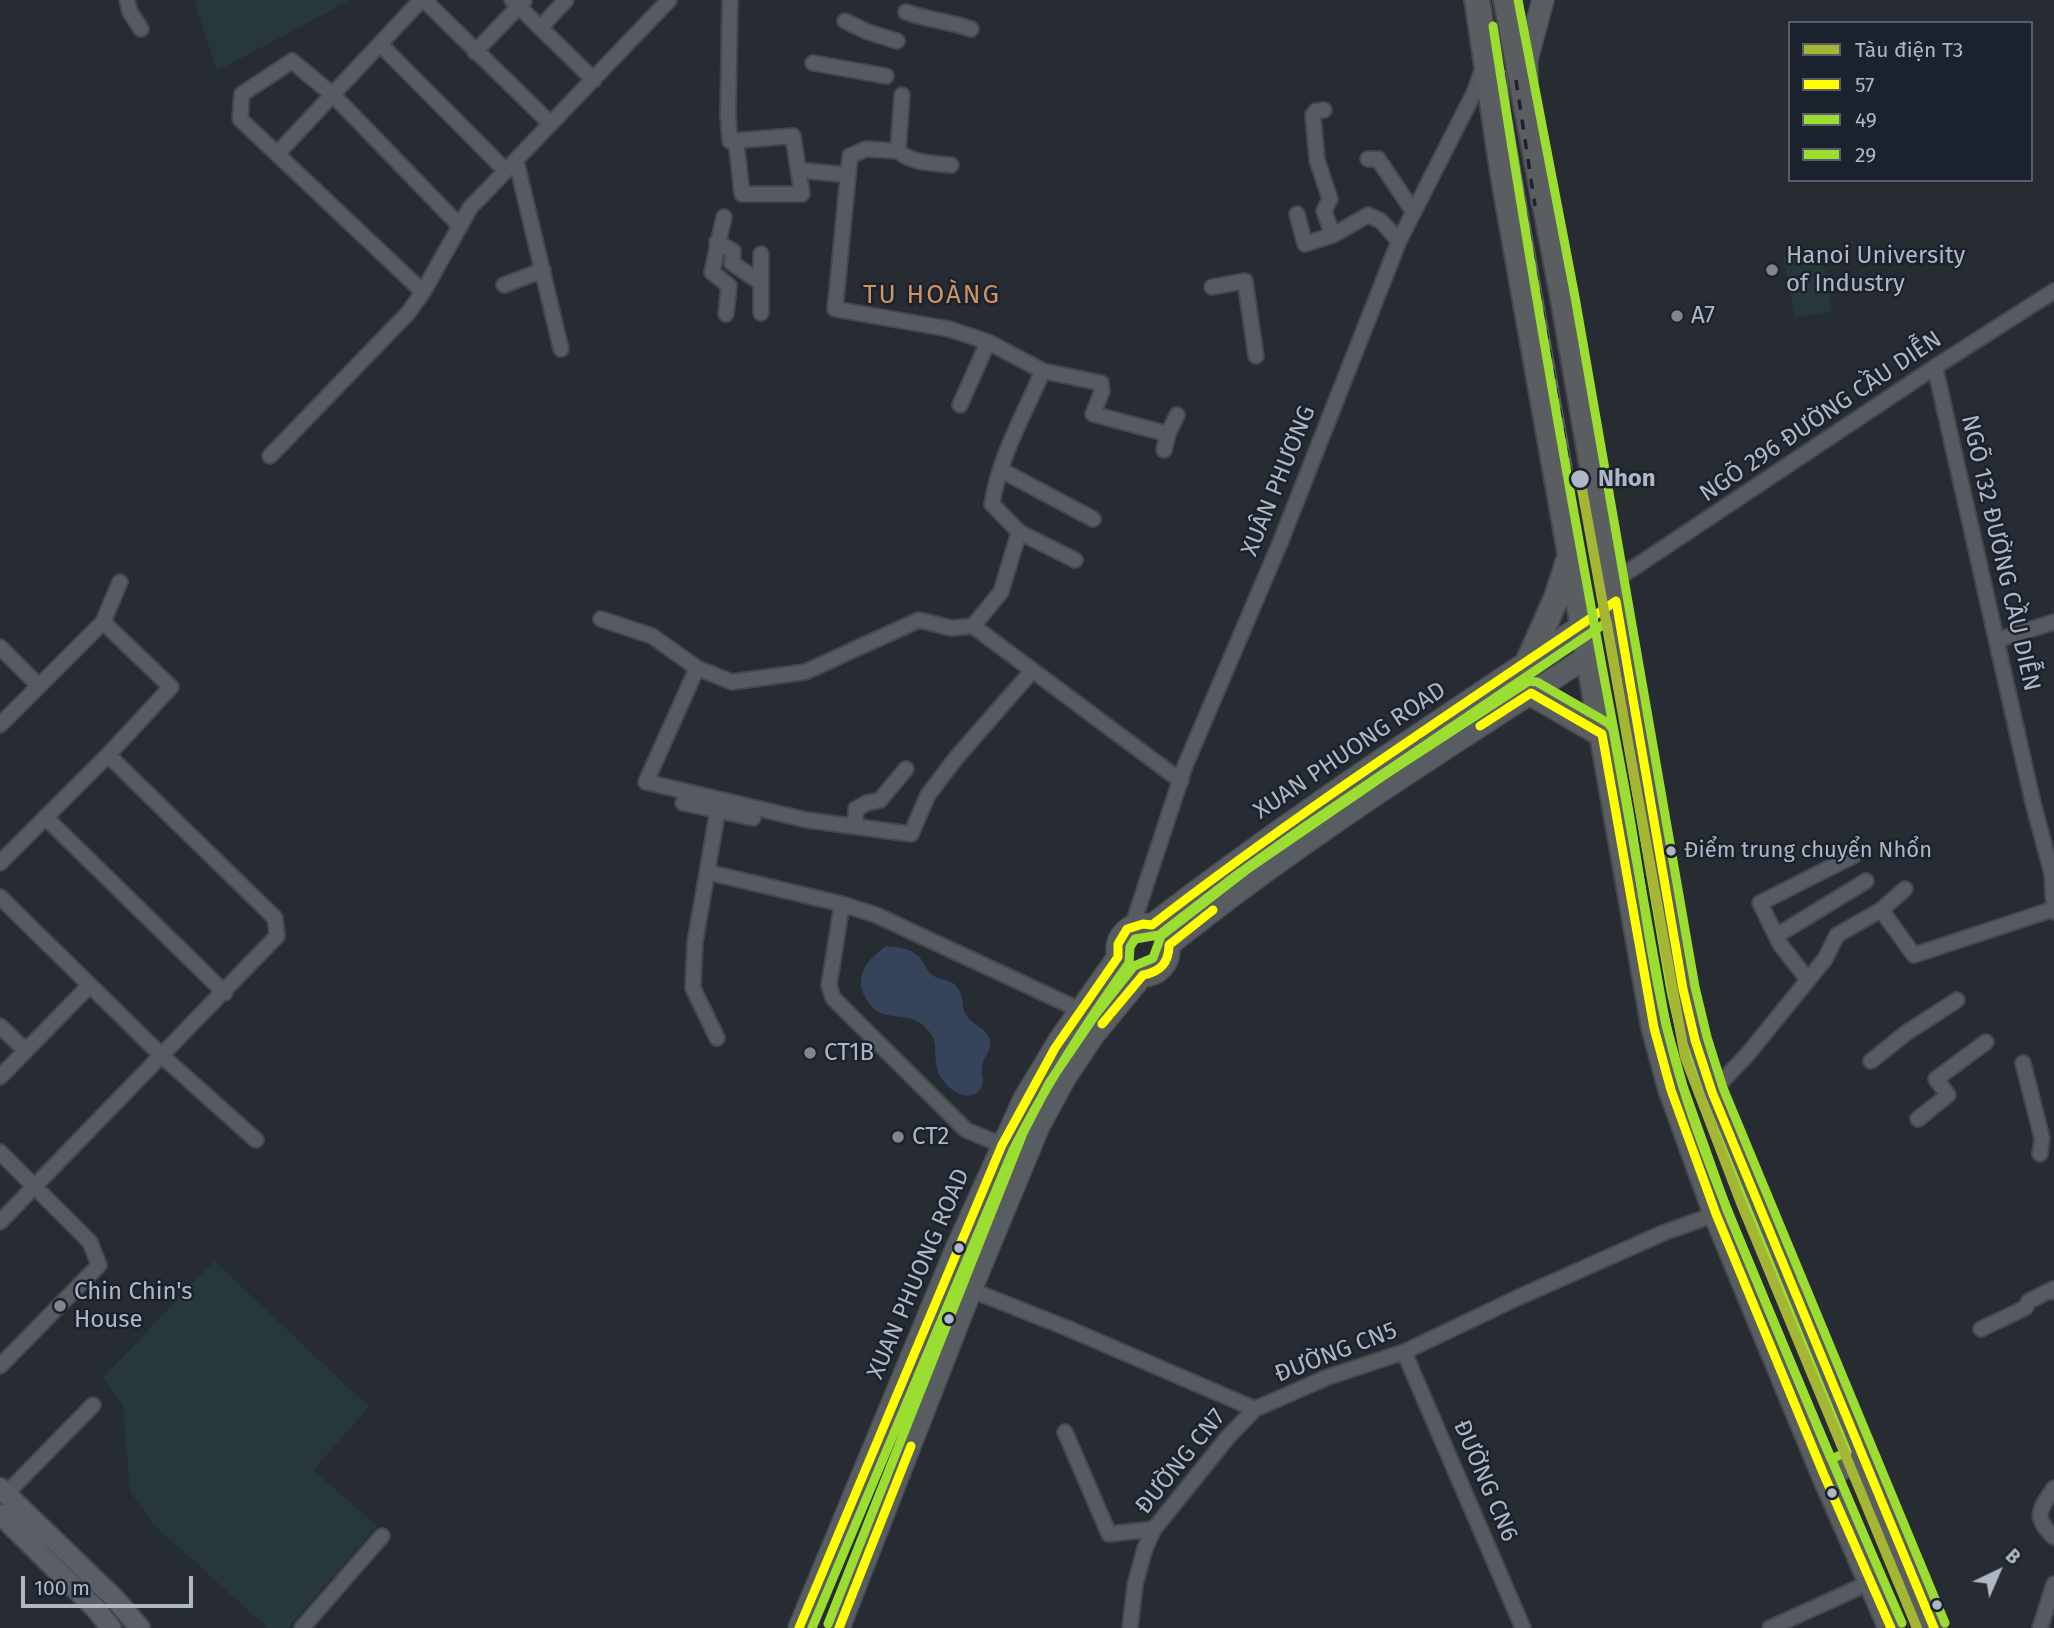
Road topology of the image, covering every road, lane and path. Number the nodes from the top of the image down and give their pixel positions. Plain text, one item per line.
1 (127, 0) edge
2 (422, 0) edge
3 (566, 0) edge
4 (669, 0) edge
5 (730, 0) edge
6 (1477, 0) edge
7 (1506, 0) edge
8 (1543, 0) edge
9 (519, 2) edge
10 (906, 12) dead end
11 (845, 21) dead end
12 (541, 27) junction
13 (141, 29) dead end
14 (971, 29) dead end
15 (897, 41) dead end
16 (381, 45) junction
17 (475, 52) junction
18 (1485, 60) junction
19 (813, 63) dead end
20 (886, 76) dead end
21 (594, 80) junction
22 (902, 95) dead end
23 (333, 96) junction
24 (1527, 104) junction
25 (1324, 110) dead end
26 (550, 123) junction
27 (736, 140) junction
28 (898, 150) junction
29 (277, 154) junction
30 (1368, 159) dead end
31 (516, 160) junction
32 (951, 164) dead end
33 (505, 170) junction
34 (798, 170) junction
35 (848, 175) junction
36 (1413, 211) junction
37 (1297, 214) dead end
38 (724, 217) dead end
39 (460, 226) junction
40 (1333, 235) junction
41 (1399, 241) junction
42 (718, 242) junction
43 (761, 254) dead end
44 (543, 270) junction
45 (760, 282) junction
46 (504, 285) dead end
47 (1212, 288) dead end
48 (2054, 291) edge
49 (423, 292) junction
50 (761, 313) dead end
51 (726, 314) dead end
52 (988, 342) junction
53 (561, 349) dead end
54 (1256, 356) dead end
55 (1935, 367) junction
56 (1043, 371) junction
57 (960, 405) dead end
58 (1177, 415) dead end
59 (1168, 434) junction
60 (1164, 450) dead end
61 (270, 456) dead end
62 (1001, 470) junction
63 (1093, 519) dead end
64 (1019, 532) junction
65 (1569, 558) junction
66 (1075, 560) dead end
67 (120, 582) dead end
68 (1615, 591) junction
69 (601, 619) dead end
70 (103, 622) junction
71 (2054, 622) edge
72 (973, 626) junction
73 (1581, 626) junction
74 (1622, 634) junction
75 (1997, 640) junction
76 (0, 648) edge
77 (1587, 657) junction
78 (1528, 662) junction
79 (697, 668) junction
80 (1032, 671) junction
81 (39, 686) junction
82 (1531, 693) junction
83 (0, 725) edge
84 (1602, 734) junction
85 (108, 755) junction
86 (906, 769) dead end
87 (1181, 781) junction
88 (682, 803) dead end
89 (718, 809) junction
90 (45, 817) junction
91 (753, 818) dead end
92 (855, 826) junction
93 (1853, 856) dead end
94 (0, 863) edge
95 (707, 872) junction
96 (1866, 881) dead end
97 (1905, 889) dead end
98 (0, 897) edge
99 (842, 904) junction
100 (1881, 910) junction
101 (2054, 910) edge
102 (1142, 926) junction
103 (1776, 936) junction
104 (1169, 945) junction
105 (1118, 957) junction
106 (1143, 975) junction
107 (1808, 980) junction
108 (89, 986) junction
109 (225, 993) junction
110 (1957, 1000) dead end
111 (1080, 1010) junction
112 (0, 1026) edge
113 (717, 1038) dead end
114 (1986, 1042) dead end
115 (25, 1050) junction
116 (162, 1056) junction
117 (1871, 1061) dead end
118 (2023, 1063) dead end
119 (0, 1077) edge
120 (1712, 1092) junction
121 (1918, 1119) dead end
122 (256, 1140) dead end
123 (1002, 1145) junction
124 (0, 1152) edge
125 (2040, 1154) dead end
126 (35, 1187) junction
127 (1716, 1214) junction
128 (0, 1222) edge
129 (971, 1290) junction
130 (2054, 1292) edge
131 (1981, 1329) dead end
132 (1404, 1352) junction
133 (0, 1366) edge
134 (93, 1405) dead end
135 (1255, 1409) junction
136 (1065, 1432) dead end
137 (1863, 1458) junction
138 (1824, 1475) junction
139 (2054, 1488) edge
140 (3, 1491) edge
141 (0, 1514) edge
142 (1154, 1530) junction
143 (383, 1536) dead end
144 (2054, 1537) edge
145 (1871, 1582) junction
146 (2054, 1584) edge
147 (114, 1599) junction
148 (1931, 1621) edge
149 (111, 1628) edge
150 (140, 1628) edge
151 (154, 1628) edge
152 (302, 1628) edge
153 (799, 1628) edge
154 (839, 1628) edge
155 (1130, 1628) edge
156 (1523, 1628) edge
157 (1770, 1628) edge
158 (1891, 1628) edge
159 (1950, 1628) edge
160 (2040, 1628) edge

1 - 13 street
2 - 16 street
2 - 17 street
3 - 12 street
4 - 21 street
5 - 27 street
6 - 18 highway
7 - 24 highway
8 - 24 main road
9 - 12 street
9 - 17 street
10 - 14 street
11 - 15 street
12 - 21 street
16 - 23 street
16 - 33 street
17 - 26 street
18 - 36 street, XUÂN PHƯƠNG
18 - 65 highway
19 - 20 street
21 - 26 street
22 - 28 street
23 - 29 street
23 - 29 street
23 - 39 street
24 - 68 highway
25 - 40 street
26 - 31 street
27 - 34 street
27 - 34 street
28 - 32 street
28 - 35 street
29 - 49 street
30 - 36 street
31 - 33 street
31 - 44 street
33 - 39 street
34 - 35 street
35 - 52 street
36 - 41 street, XUÂN PHƯƠNG
37 - 40 street
38 - 42 street
39 - 49 street
40 - 41 street
41 - 87 street, XUÂN PHƯƠNG
42 - 45 street
42 - 51 street
43 - 45 street
44 - 46 street
44 - 53 street
45 - 50 street
47 - 54 street
48 - 55 street, NGÕ 296 ĐƯỜNG CẦU DIỄN
49 - 61 street
52 - 56 street
52 - 57 street
55 - 68 street, NGÕ 296 ĐƯỜNG CẦU DIỄN
55 - 75 street, NGÕ 132 ĐƯỜNG CẦU DIỄN
56 - 59 street
56 - 62 street
58 - 59 street
59 - 60 street
62 - 63 street
62 - 64 street
64 - 66 street
64 - 72 street
65 - 73 highway
65 - 78 highway
67 - 70 street
68 - 73 highway
68 - 74 highway
69 - 79 street
70 - 81 street
70 - 85 street
71 - 75 street
72 - 79 street
72 - 80 street
73 - 77 highway
73 - 78 main road, XUAN PHUONG ROAD
74 - 77 highway
74 - 120 highway
75 - 101 street, NGÕ 132 ĐƯỜNG CẦU DIỄN
76 - 81 street
77 - 82 main road
77 - 84 highway
78 - 102 main road, XUAN PHUONG ROAD
79 - 92 street
80 - 87 street
80 - 92 street
81 - 83 street
82 - 84 highway
82 - 104 main road
84 - 127 highway
85 - 90 street
85 - 109 street
86 - 92 street
87 - 102 street, XUÂN PHƯƠNG
88 - 89 street
89 - 91 street
89 - 95 street
90 - 94 street
90 - 109 street
93 - 103 street
95 - 99 street
95 - 113 street
96 - 103 street
97 - 100 street
98 - 108 street
99 - 111 street
99 - 123 street
100 - 101 street
100 - 107 street
102 - 104 main road
102 - 105 main road
103 - 107 street
104 - 106 main road
105 - 106 main road
105 - 111 main road, XUAN PHUONG ROAD
106 - 129 main road
107 - 120 street
108 - 115 street
108 - 116 street
109 - 116 street
110 - 117 street
111 - 123 main road, XUAN PHUONG ROAD
112 - 115 street
114 - 121 street
115 - 119 street
116 - 122 street
116 - 126 street
118 - 125 street
120 - 137 highway
123 - 153 main road, XUAN PHUONG ROAD
124 - 126 street
126 - 128 street
126 - 133 street
127 - 132 street, ĐƯỜNG CN5
127 - 138 highway
129 - 135 street, ĐƯỜNG CN5
129 - 154 main road
130 - 131 street
132 - 135 street, ĐƯỜNG CN5
132 - 156 street, ĐƯỜNG CN6
134 - 140 street
135 - 142 street, ĐƯỜNG CN7
136 - 142 street
137 - 138 highway
137 - 148 highway
138 - 145 highway
139 - 144 street
140 - 147 main road
141 - 149 main road
142 - 155 street, ĐƯỜNG CN7
143 - 152 street
145 - 157 street
145 - 158 highway
146 - 160 street
147 - 150 main road
147 - 151 main road
148 - 159 street

